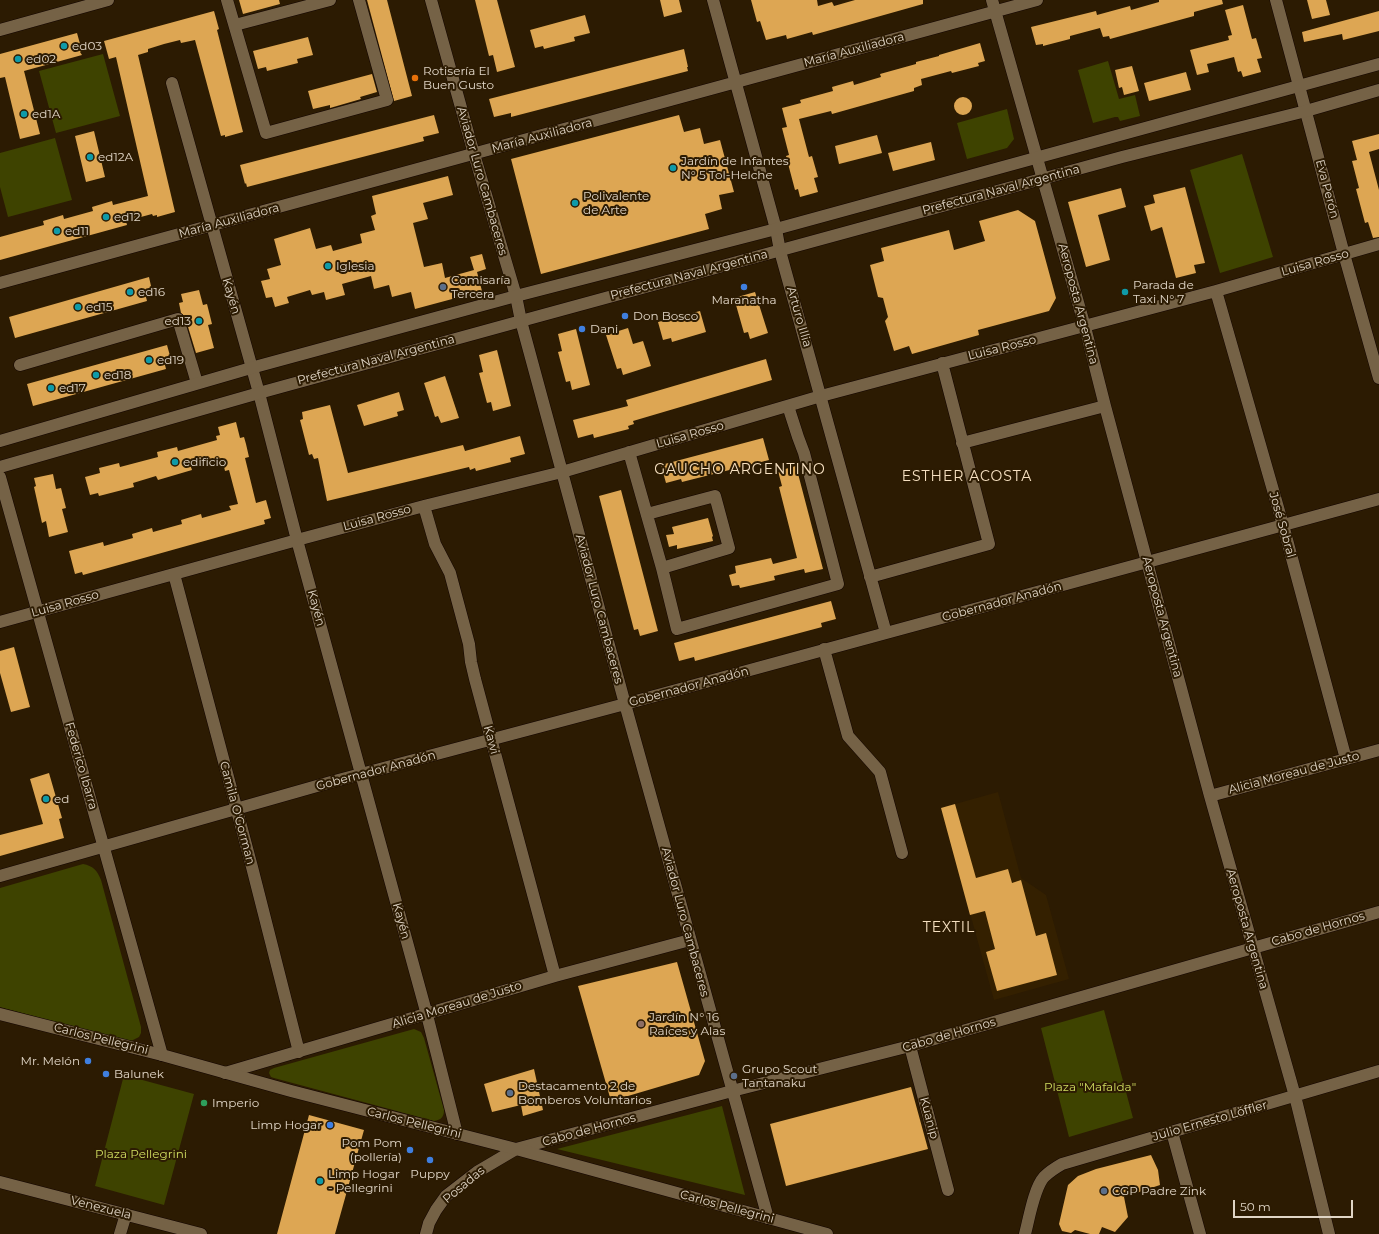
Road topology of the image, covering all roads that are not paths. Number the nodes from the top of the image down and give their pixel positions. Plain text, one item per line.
1 (108, 0) edge
2 (227, 0) edge
3 (330, 0) edge
4 (359, 0) edge
5 (431, 0) edge
6 (713, 0) edge
7 (1037, 0) edge
8 (1276, 0) edge
9 (994, 6) edge
10 (235, 25) junction
11 (0, 30) edge
12 (1379, 64) edge
13 (172, 83) dead end
14 (736, 83) junction
15 (1299, 86) junction
16 (1379, 90) edge
17 (1306, 112) junction
18 (474, 154) junction
19 (1037, 158) junction
20 (1043, 179) junction
21 (212, 226) junction
22 (776, 229) junction
23 (1379, 244) edge
24 (780, 251) junction
25 (1344, 254) junction
26 (0, 283) edge
27 (1216, 291) junction
28 (516, 296) junction
29 (521, 321) junction
30 (1085, 327) junction
31 (942, 364) junction
32 (20, 365) dead end
33 (251, 368) junction
34 (1379, 378) edge
35 (197, 383) junction
36 (259, 393) junction
37 (821, 396) junction
38 (788, 406) junction
39 (1105, 406) junction
40 (0, 440) edge
41 (962, 443) junction
42 (629, 452) junction
43 (0, 467) edge
44 (562, 472) junction
45 (0, 477) edge
46 (1379, 499) edge
47 (424, 506) junction
48 (646, 514) junction
49 (1283, 525) junction
50 (297, 540) junction
51 (1147, 562) junction
52 (662, 568) junction
53 (174, 574) junction
54 (870, 577) junction
55 (38, 612) junction
56 (0, 622) edge
57 (886, 633) junction
58 (824, 650) junction
59 (625, 704) junction
60 (491, 740) junction
61 (1379, 750) edge
62 (1346, 759) junction
63 (361, 774) junction
64 (1210, 796) junction
65 (236, 809) junction
66 (103, 846) junction
67 (902, 853) dead end
68 (0, 876) edge
69 (1379, 912) edge
70 (690, 940) junction
71 (1252, 947) junction
72 (555, 976) junction
73 (0, 1014) edge
74 (427, 1015) junction
75 (910, 1046) junction
76 (299, 1052) junction
77 (162, 1055) junction
78 (1379, 1071) edge
79 (225, 1073) junction
80 (732, 1091) junction
81 (1294, 1096) junction
82 (1172, 1132) junction
83 (457, 1134) junction
84 (516, 1149) junction
85 (0, 1182) edge
86 (948, 1190) dead end
87 (126, 1214) junction
88 (768, 1218) junction
89 (120, 1234) edge
90 (201, 1234) edge
91 (426, 1234) edge
92 (827, 1234) edge
93 (1025, 1234) edge
94 (1200, 1234) edge
95 (1329, 1234) edge

1 - 11 street
2 - 10 street
3 - 10 street
4 - 10 street
5 - 18 street, Aviador Luro Cambaceres
6 - 14 street, Arturo Illia
7 - 9 street, María Auxiliadora
8 - 15 street, Eva Perón
9 - 14 street, María Auxiliadora
9 - 19 street, Aeroposta Argentina
12 - 15 street, Prefectura Naval Argentina
13 - 21 street, Kayén
14 - 18 street, María Auxiliadora
14 - 22 street, Arturo Illia
15 - 17 street, Eva Perón
15 - 19 street, Prefectura Naval Argentina
16 - 17 street, Prefectura Naval Argentina
17 - 20 street, Prefectura Naval Argentina
17 - 25 street, Eva Perón
18 - 21 street, María Auxiliadora
18 - 28 street, Aviador Luro Cambaceres
19 - 20 street, Aeroposta Argentina
19 - 22 street, Prefectura Naval Argentina
20 - 24 street, Prefectura Naval Argentina
20 - 30 street, Aeroposta Argentina
21 - 26 street, María Auxiliadora
21 - 33 street, Kayén
22 - 24 street, Arturo Illia
22 - 28 street, Prefectura Naval Argentina
23 - 25 street, Luisa Rosso
24 - 29 street, Prefectura Naval Argentina
24 - 37 street, Arturo Illia
25 - 27 street, Luisa Rosso
25 - 34 street, Eva Perón
27 - 30 street, Luisa Rosso
27 - 49 street, José Sobral
28 - 29 street, Aviador Luro Cambaceres
28 - 33 street, Prefectura Naval Argentina
29 - 36 street, Prefectura Naval Argentina
29 - 44 street, Aviador Luro Cambaceres
30 - 31 street, Luisa Rosso
30 - 39 street, Aeroposta Argentina
31 - 37 street, Luisa Rosso
31 - 41 street
32 - 35 street
33 - 35 street, Prefectura Naval Argentina
33 - 36 street, Kayén
35 - 40 street, Prefectura Naval Argentina
36 - 43 street, Prefectura Naval Argentina
36 - 50 street, Kayén
37 - 38 street, Luisa Rosso
37 - 54 street, Arturo Illia
38 - 42 street, Luisa Rosso
38 - 52 street
39 - 41 street
39 - 51 street, Aeroposta Argentina
41 - 54 street
42 - 44 street, Luisa Rosso
42 - 48 street
44 - 47 street, Luisa Rosso
44 - 59 street, Aviador Luro Cambaceres
45 - 55 street, Federico Ibarra
46 - 49 street, Gobernador Anadón
47 - 50 street, Luisa Rosso
47 - 60 street, Kawi
48 - 52 street
48 - 52 street
49 - 51 street, Gobernador Anadón
49 - 62 street, José Sobral
50 - 53 street, Luisa Rosso
50 - 63 street, Kayén
51 - 57 street, Gobernador Anadón
51 - 64 street, Aeroposta Argentina
53 - 55 street, Luisa Rosso
53 - 65 street, Camila O'Gorman
54 - 57 street, Arturo Illia
55 - 56 street, Luisa Rosso
55 - 66 street, Federico Ibarra
57 - 58 street, Gobernador Anadón
58 - 59 street, Gobernador Anadón
58 - 67 street
59 - 60 street, Gobernador Anadón
59 - 70 street, Aviador Luro Cambaceres
60 - 63 street, Gobernador Anadón
60 - 72 street, Kawi
61 - 62 street, Alicia Moreau de Justo
62 - 64 street, Alicia Moreau de Justo
63 - 65 street, Gobernador Anadón
63 - 74 street, Kayén
64 - 71 street, Aeroposta Argentina
65 - 66 street, Gobernador Anadón
65 - 76 street, Camila O'Gorman
66 - 68 street, Gobernador Anadón
66 - 77 street, Federico Ibarra
69 - 71 street, Cabo de Hornos
70 - 72 street, Alicia Moreau de Justo
70 - 80 street, Aviador Luro Cambaceres
71 - 75 street, Cabo de Hornos
71 - 81 street, Aeroposta Argentina
72 - 74 street, Alicia Moreau de Justo
73 - 77 street, Carlos Pellegrini
74 - 76 street, Alicia Moreau de Justo
74 - 83 street, Kayén
75 - 80 street, Cabo de Hornos
75 - 86 street, Kuanip
76 - 79 street, Alicia Moreau de Justo
77 - 79 street, Carlos Pellegrini
78 - 81 street, Julio Ernesto Löffler
79 - 83 street, Carlos Pellegrini
80 - 84 street, Cabo de Hornos
80 - 88 street, Aviador Luro Cambaceres
81 - 82 street, Julio Ernesto Löffler
81 - 95 street, Aeroposta Argentina
82 - 93 street, Julio Ernesto Löffler
82 - 94 street
83 - 84 street, Carlos Pellegrini
84 - 88 street, Carlos Pellegrini
84 - 91 street, Posadas
85 - 87 street, Venezuela
87 - 89 street
87 - 90 street, Venezuela
88 - 92 street, Carlos Pellegrini

